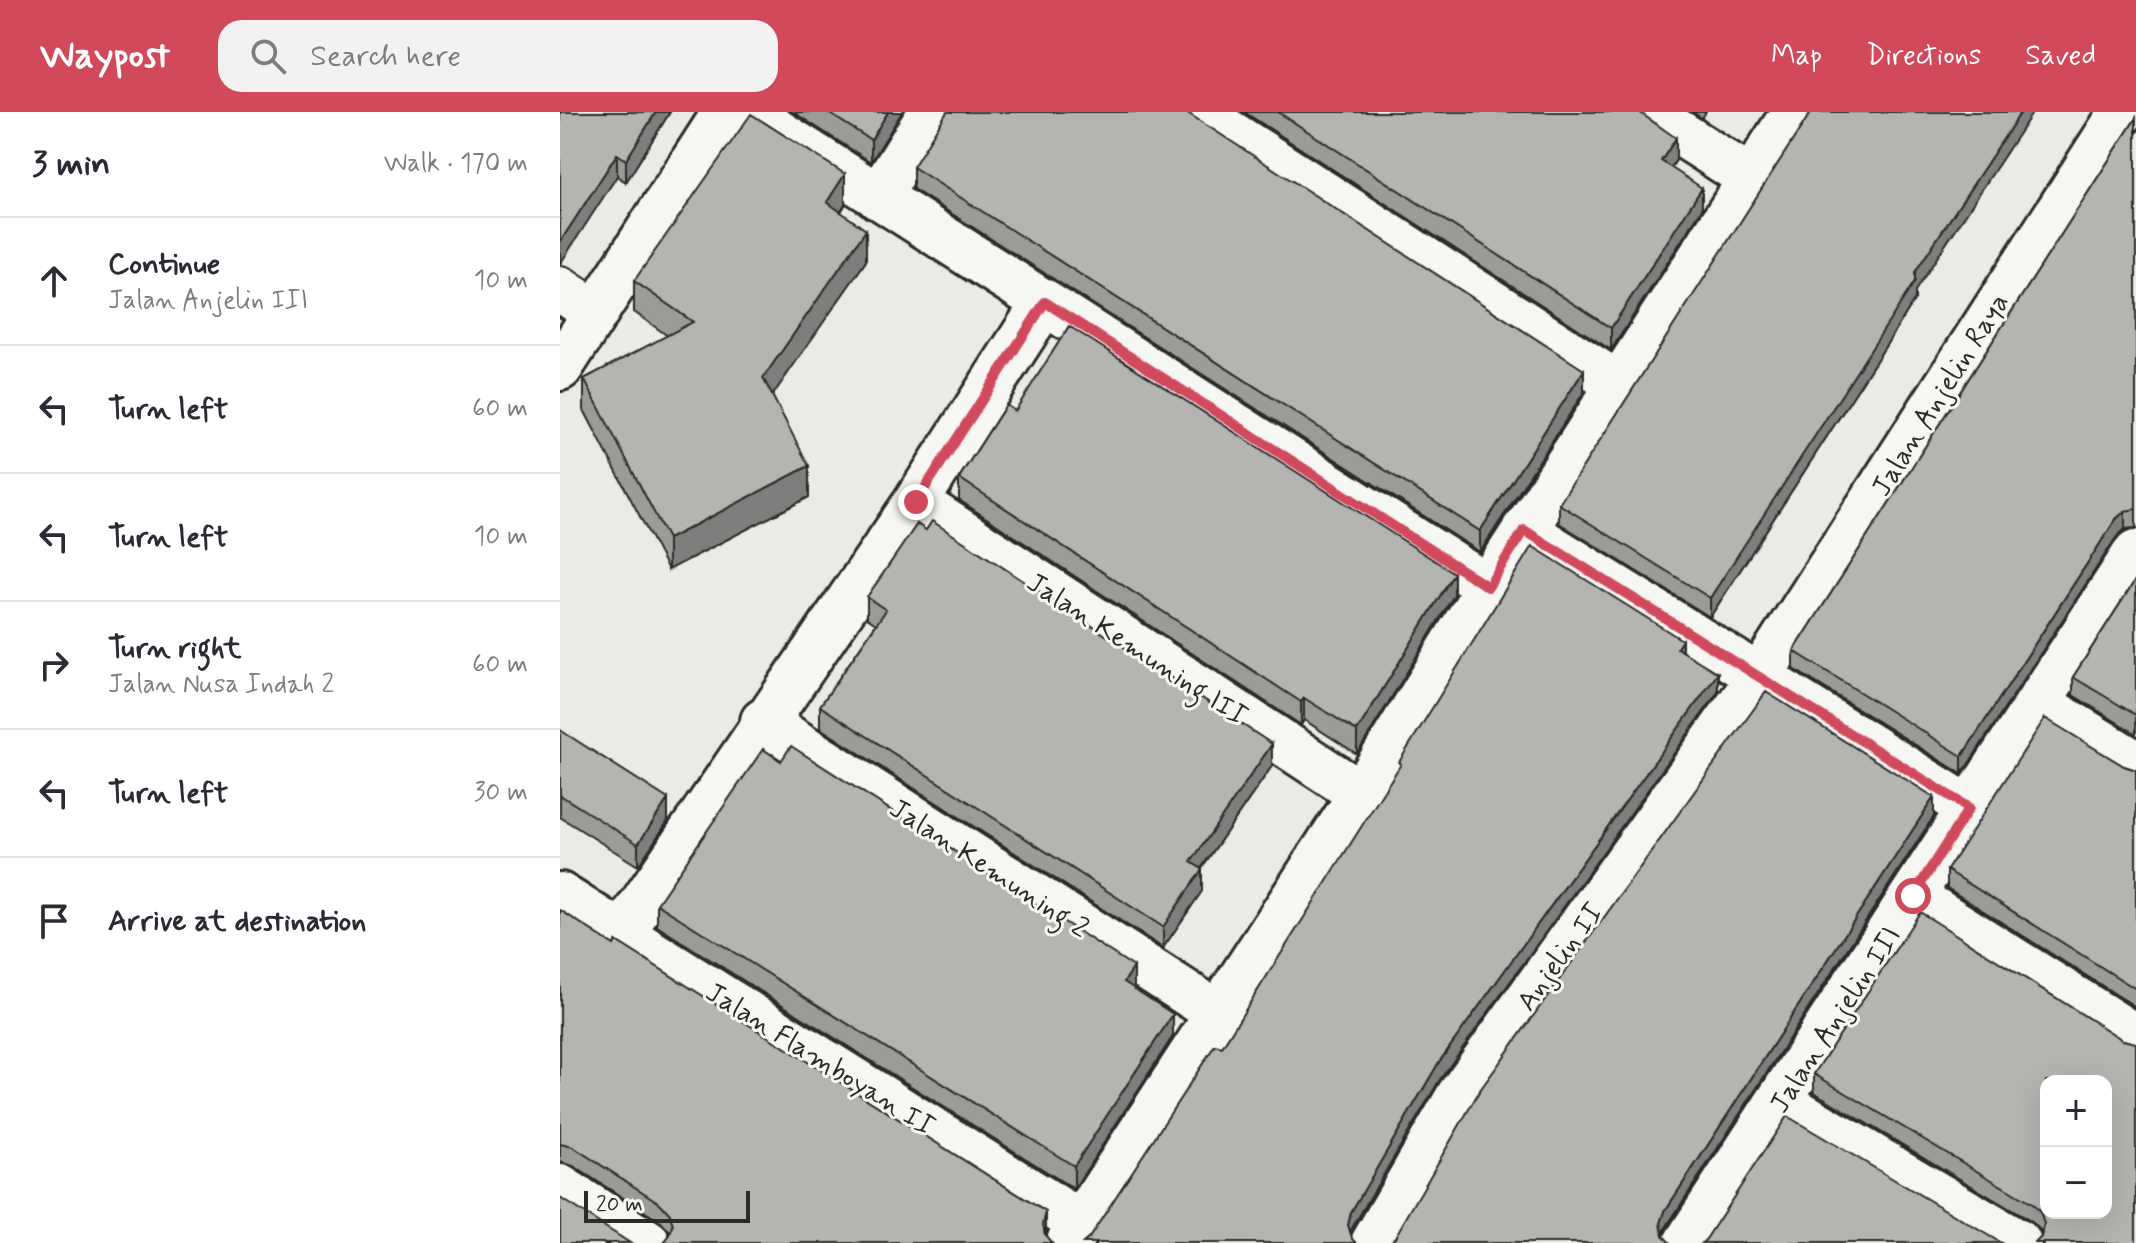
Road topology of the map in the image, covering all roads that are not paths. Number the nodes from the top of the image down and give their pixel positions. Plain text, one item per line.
1 (725, 112) edge
2 (747, 112) edge
3 (931, 112) edge
4 (1198, 112) edge
5 (1647, 112) edge
6 (1794, 112) edge
7 (2122, 112) edge
8 (1750, 178) junction
9 (878, 197) junction
10 (560, 289) edge
11 (1045, 302) junction
12 (596, 313) junction
13 (560, 368) edge
14 (1618, 384) junction
15 (916, 502) junction
16 (1524, 530) junction
17 (2136, 552) edge
18 (1488, 587) junction
19 (1759, 677) junction
20 (2038, 703) junction
21 (763, 721) junction
22 (2136, 763) edge
23 (1361, 794) junction
24 (1969, 808) junction
25 (560, 895) edge
26 (1913, 896) junction
27 (622, 933) junction
28 (1216, 1012) junction
29 (2136, 1037) edge
30 (1781, 1102) junction
31 (560, 1187) edge
32 (1074, 1233) edge
33 (648, 1243) edge
34 (1373, 1243) edge
35 (1686, 1243) edge
36 (2019, 1243) edge

1 - 12 street
2 - 9 street
3 - 9 street
4 - 14 street
5 - 8 street
6 - 8 street
7 - 19 street, Jalan Anjelin Raya
8 - 14 street
9 - 11 street
10 - 12 street
11 - 15 street
11 - 18 street
12 - 13 street
14 - 16 street
15 - 21 street
15 - 23 street, Jalan Kemuning III
16 - 18 street
16 - 19 street
17 - 20 street, Jalan Anjelin III
18 - 23 street
19 - 24 street
19 - 34 street, Anjelin II
20 - 22 street
20 - 24 street, Jalan Anjelin III
21 - 27 street
21 - 28 street, Jalan Kemuning 2
23 - 28 street
24 - 26 street, Jalan Anjelin III
25 - 27 street, Jalan Flamboyan II
26 - 29 street
26 - 30 street, Jalan Anjelin III
27 - 32 street, Jalan Flamboyan II
28 - 32 street
30 - 35 street, Jalan Anjelin III
30 - 36 street
31 - 33 street

